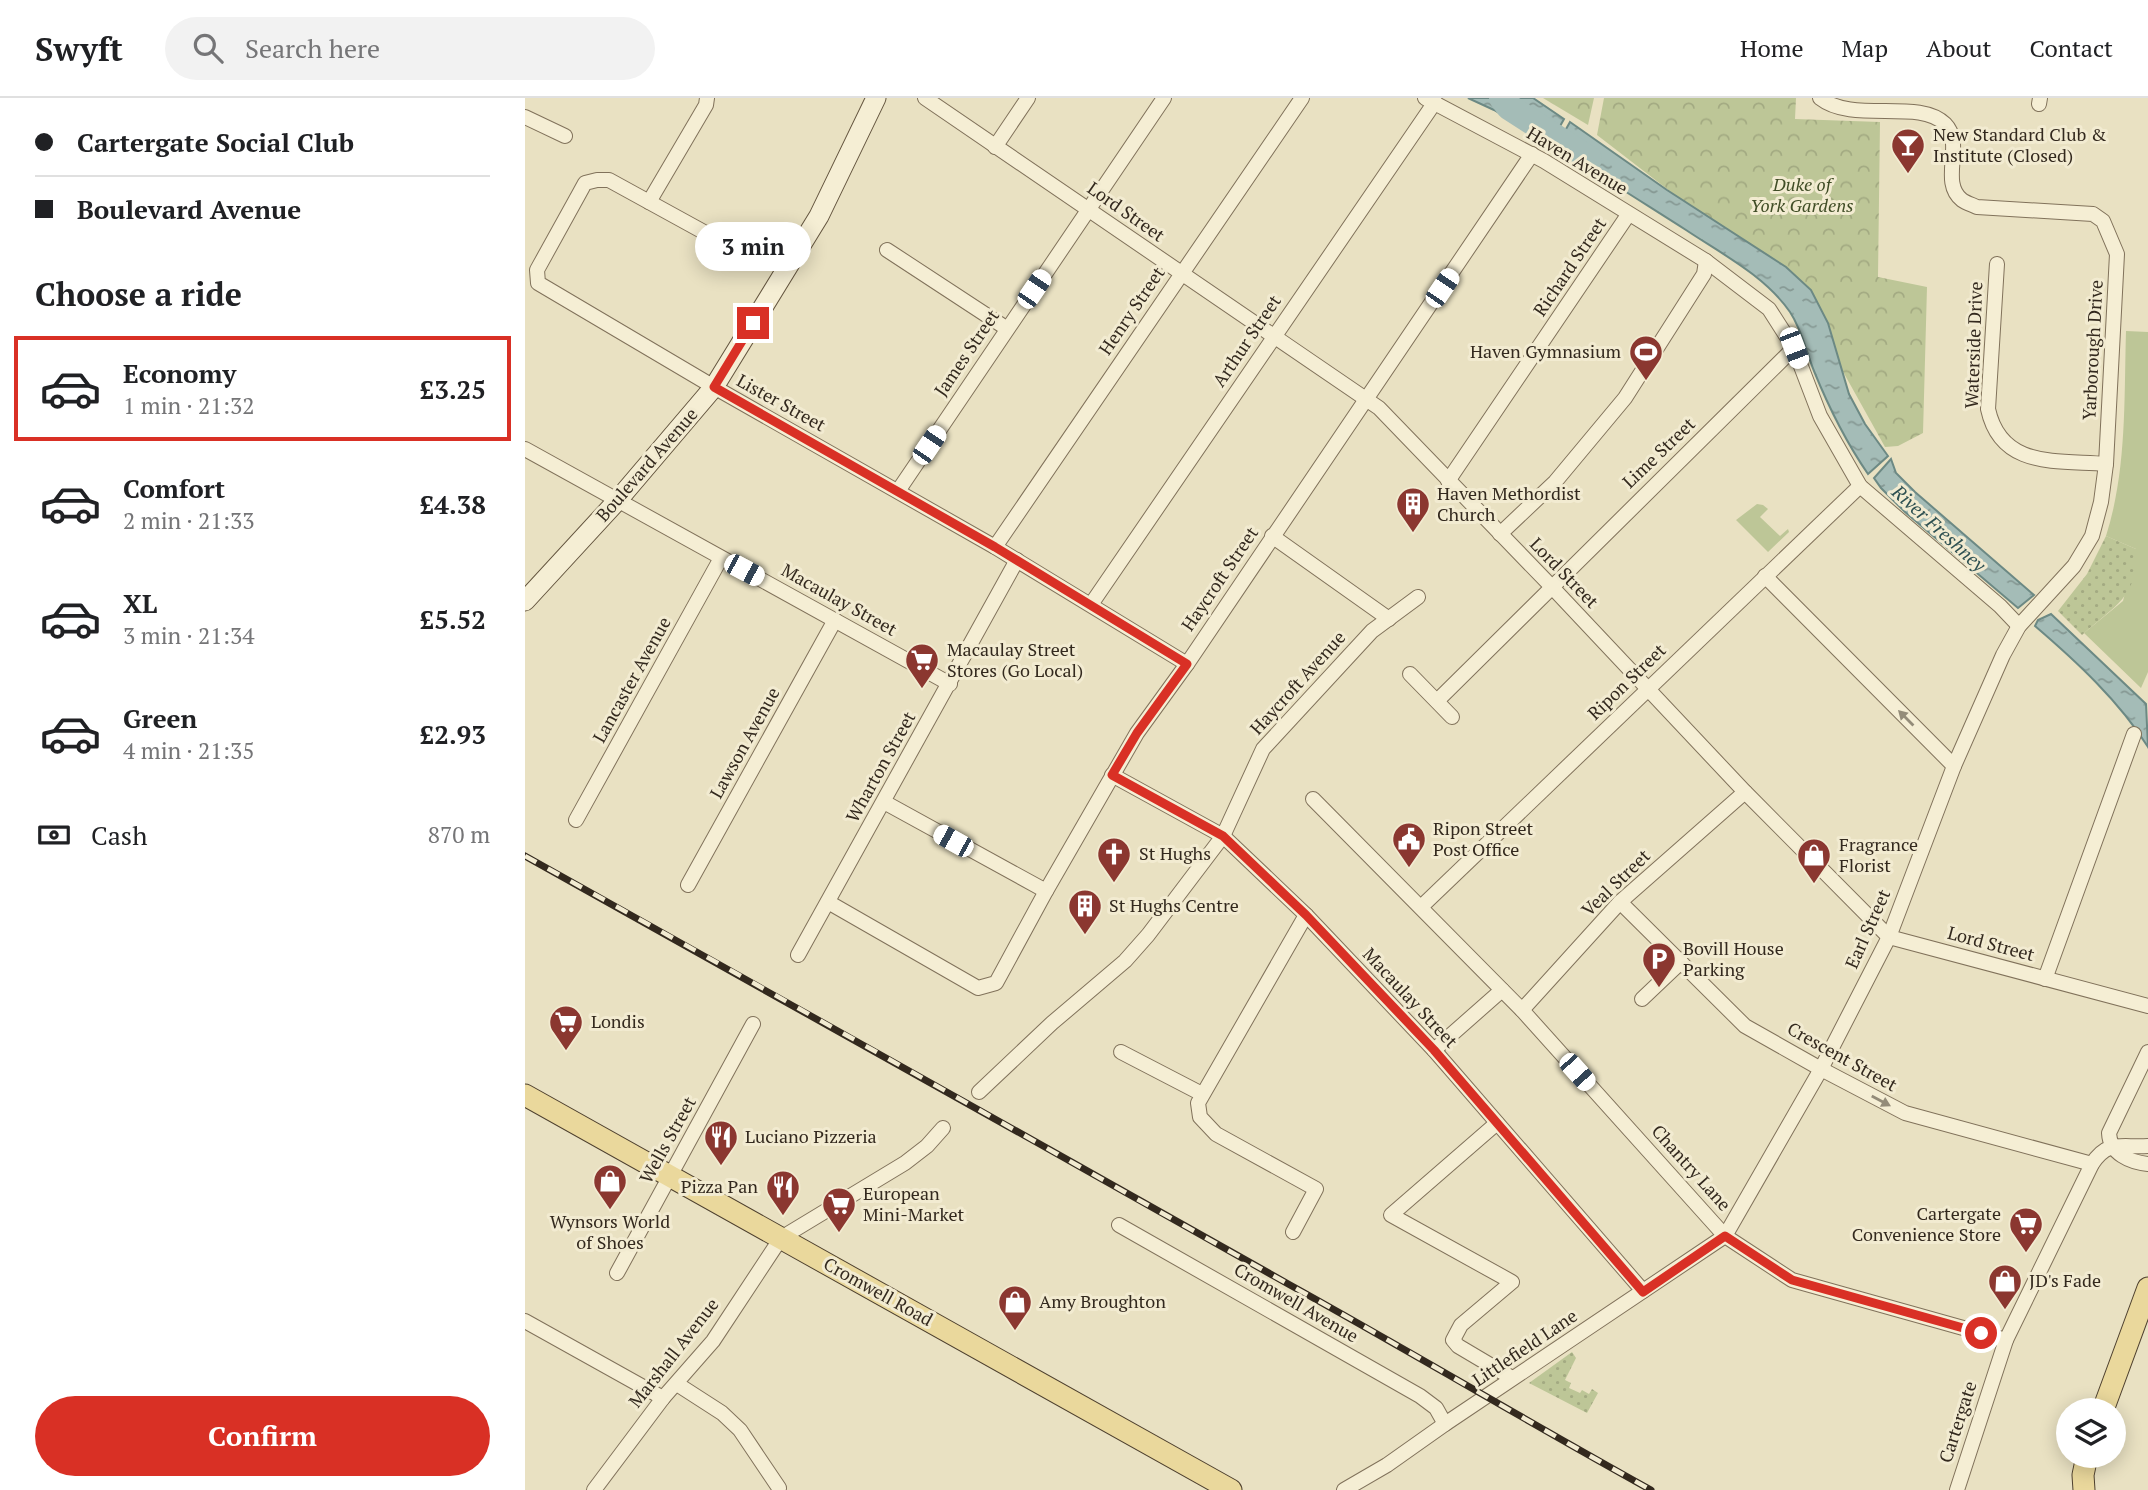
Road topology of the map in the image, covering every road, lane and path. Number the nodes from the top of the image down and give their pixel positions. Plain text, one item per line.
1 (707, 98) edge
2 (876, 98) edge
3 (925, 98) edge
4 (1028, 98) edge
5 (1164, 98) edge
6 (1302, 98) edge
7 (1820, 98) edge
8 (1430, 100) edge
9 (527, 121) edge
10 (565, 136) dead end
11 (995, 147) junction
12 (1532, 154) junction
13 (649, 202) junction
14 (1089, 209) junction
15 (1629, 215) junction
16 (711, 236) dead end
17 (887, 250) dead end
18 (1706, 261) junction
19 (1997, 264) dead end
20 (1181, 273) junction
21 (1006, 328) junction
22 (1273, 336) junction
23 (1794, 348) junction
24 (714, 387) junction
25 (1367, 400) junction
26 (525, 449) edge
27 (2106, 464) junction
28 (1448, 481) junction
29 (1860, 486) junction
30 (898, 491) junction
31 (617, 500) junction
32 (1500, 534) junction
33 (1272, 536) junction
34 (995, 547) junction
35 (721, 558) junction
36 (1017, 560) junction
37 (1765, 576) junction
38 (1551, 586) junction
39 (1417, 597) dead end
40 (525, 601) edge
41 (1091, 603) junction
42 (1389, 619) junction
43 (835, 620) junction
44 (2019, 626) junction
45 (1187, 664) junction
46 (1410, 674) dead end
47 (950, 684) junction
48 (1647, 689) junction
49 (1437, 701) junction
50 (1452, 717) dead end
51 (2134, 734) dead end
52 (1955, 766) junction
53 (1112, 775) junction
54 (1745, 792) junction
55 (1313, 799) dead end
56 (884, 802) junction
57 (576, 820) dead end
58 (1223, 836) junction
59 (688, 885) dead end
60 (1045, 891) junction
61 (828, 902) junction
62 (1620, 902) junction
63 (1421, 907) junction
64 (1306, 915) junction
65 (1889, 937) junction
66 (799, 955) dead end
67 (1681, 962) junction
68 (2045, 978) junction
69 (1502, 990) junction
70 (1642, 999) dead end
71 (2148, 1006) edge
72 (1522, 1010) junction
73 (753, 1024) dead end
74 (1434, 1050) junction
75 (1121, 1052) dead end
76 (2148, 1052) edge
77 (1821, 1069) junction
78 (979, 1092) dead end
79 (1202, 1094) junction
80 (525, 1095) edge
81 (1497, 1123) junction
82 (943, 1128) dead end
83 (2112, 1146) junction
84 (2148, 1146) edge
85 (2092, 1164) junction
86 (2148, 1164) edge
87 (670, 1175) junction
88 (1119, 1225) dead end
89 (1293, 1232) dead end
90 (1725, 1236) junction
91 (781, 1238) junction
92 (617, 1273) dead end
93 (2148, 1288) edge
94 (1643, 1292) junction
95 (525, 1321) edge
96 (2006, 1339) junction
97 (1512, 1378) junction
98 (677, 1384) junction
99 (663, 1398) junction
100 (2107, 1398) edge
101 (1445, 1424) junction
102 (2084, 1468) edge
103 (779, 1488) dead end
104 (594, 1490) edge
105 (1231, 1490) edge
106 (1344, 1490) edge
107 (1957, 1490) edge
108 (2084, 1490) edge

1 - 13 street
2 - 24 street, Boulevard Avenue
3 - 11 street, Lord Street
4 - 11 street
5 - 14 street, James Street
6 - 20 street, Henry Street
7 - 27 street, Yarborough Drive
8 - 12 street, Haven Avenue
8 - 22 street, Arthur Street
9 - 10 street
11 - 14 street, Lord Street
12 - 15 street, Haven Avenue
12 - 25 street, Haycroft Street
13 - 16 street, Lister Street
13 - 24 street, Lister Street
14 - 20 street, Lord Street
14 - 21 street, James Street
15 - 18 street, Haven Avenue
15 - 28 street, Richard Street
17 - 21 street
18 - 23 street, Haven Avenue
18 - 32 street
19 - 27 street, Waterside Drive
20 - 22 street, Lord Street
20 - 34 street, Henry Street
21 - 30 street, James Street
22 - 25 street, Lord Street
22 - 41 street, Arthur Street
23 - 29 street, Haven Avenue
23 - 38 street, Lime Street
24 - 30 street, Lister Street
24 - 31 street, Boulevard Avenue
25 - 28 street, Lord Street
25 - 33 street, Haycroft Street
26 - 31 street, Macaulay Street
27 - 44 street, Yarborough Drive
28 - 32 street, Lord Street
29 - 37 street, Ripon Street
29 - 44 street, Haven Avenue
30 - 34 street, Lister Street
31 - 35 street, Macaulay Street
31 - 40 street, Boulevard Avenue
32 - 38 street, Lord Street
33 - 42 street
33 - 45 street, Haycroft Street
34 - 36 street, Lister Street
35 - 43 street, Macaulay Street
35 - 57 street, Lancaster Avenue
36 - 41 street, Lister Street
36 - 47 street, Wharton Street
37 - 48 street, Ripon Street
52 -> 37 street
38 - 48 street, Lord Street
38 - 49 street, Lime Street
39 - 42 street, Haycroft Avenue
41 - 45 street, Lister Street
42 - 58 street, Haycroft Avenue
43 - 47 street, Macaulay Street
43 - 59 street, Lawson Avenue
44 - 52 street, Earl Street
45 - 53 street, Haycroft Street
46 - 49 street
47 - 56 street, Wharton Street
48 - 54 street, Lord Street
48 - 63 street, Ripon Street
49 - 50 street
51 - 68 street
52 - 65 street, Earl Street
53 - 58 street, Macaulay Street
53 - 60 street, Haycroft Street
54 - 62 street, Veal Street
54 - 65 street, Lord Street
55 - 63 street, Chantry Lane
56 - 60 street
56 - 61 street, Wharton Street
58 - 64 street, Macaulay Street
58 - 78 street, Haycroft Avenue
60 - 61 street, Haycroft Street
61 - 66 street, Wharton Street
62 - 67 street, Crescent Street
62 - 72 street, Veal Street
63 - 69 street, Chantry Lane
64 - 74 street, Macaulay Street
64 - 79 street
65 - 68 street, Lord Street
65 - 77 street, Earl Street
67 - 70 street
67 - 77 street, Crescent Street
68 - 71 street, Lord Street
69 - 72 street, Chantry Lane
69 - 74 street
72 - 90 street, Chantry Lane
73 - 87 street, Wells Street
74 - 81 street, Macaulay Street
75 - 79 street
76 - 83 street
77 -> 85 street, Crescent Street
77 - 90 street, Earl Street
79 - 89 street
80 - 87 main road, Cromwell Road
81 - 94 street, Macaulay Street
81 - 97 street
82 - 91 street
83 - 84 street
83 - 85 street, Cartergate
83 - 86 street
85 - 96 street, Cartergate
87 - 91 main road, Cromwell Road
87 - 92 street, Wells Street
88 - 101 street, Cromwell Avenue
90 - 94 street, Littlefield Lane
90 - 96 street, Chantry Lane
91 - 98 street, Marshall Avenue
91 - 105 main road, Cromwell Road
93 - 100 main road
94 - 97 street, Littlefield Lane
95 - 99 street
96 - 107 street, Cartergate
97 - 101 street, Littlefield Lane
98 - 99 street, Marshall Avenue
98 - 103 street
99 - 104 street, Marshall Avenue
101 - 106 street, Littlefield Lane
102 - 108 main road

